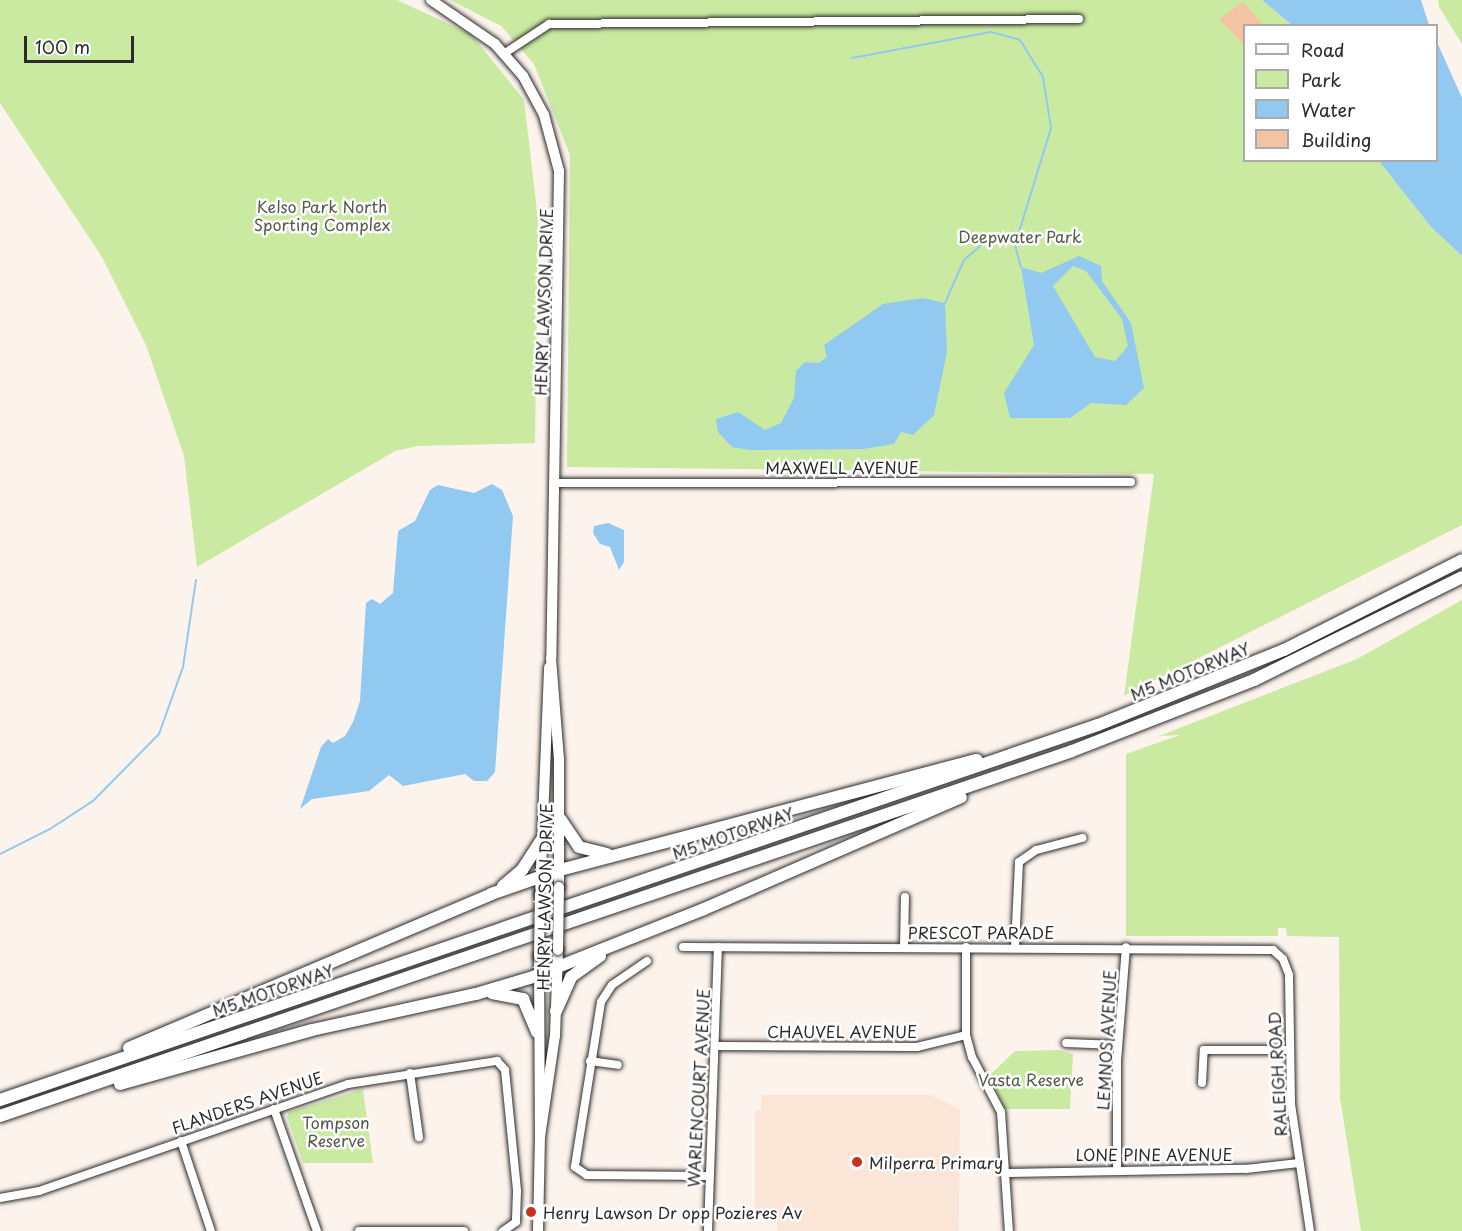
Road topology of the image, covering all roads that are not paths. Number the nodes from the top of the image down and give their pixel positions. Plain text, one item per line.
1 (431, 0) edge
2 (1079, 19) dead end
3 (505, 53) junction
4 (1131, 482) dead end
5 (554, 483) junction
6 (1462, 560) edge
7 (1462, 577) edge
8 (551, 658) junction
9 (1098, 726) junction
10 (1072, 751) junction
11 (561, 820) junction
12 (1082, 838) dead end
13 (542, 839) junction
14 (613, 854) junction
15 (560, 870) junction
16 (540, 877) junction
17 (492, 894) junction
18 (904, 897) dead end
19 (613, 947) junction
20 (682, 947) dead end
21 (718, 947) junction
22 (904, 947) junction
23 (966, 947) junction
24 (1015, 947) junction
25 (1126, 947) junction
26 (1279, 954) joint
27 (647, 961) dead end
28 (557, 967) junction
29 (538, 974) junction
30 (476, 994) junction
31 (556, 1011) junction
32 (537, 1032) junction
33 (966, 1035) junction
34 (1066, 1043) dead end
35 (1118, 1045) junction
36 (716, 1046) junction
37 (1290, 1050) junction
38 (590, 1061) junction
39 (618, 1065) dead end
40 (410, 1072) junction
41 (1202, 1083) dead end
42 (20, 1093) junction
43 (0, 1100) edge
44 (274, 1108) junction
45 (0, 1117) edge
46 (419, 1137) dead end
47 (540, 1137) junction
48 (181, 1141) junction
49 (1299, 1163) junction
50 (1117, 1170) junction
51 (1009, 1173) junction
52 (708, 1176) junction
53 (0, 1198) edge
54 (211, 1231) edge
55 (317, 1231) edge
56 (359, 1231) edge
57 (464, 1231) edge
58 (503, 1231) edge
59 (538, 1231) edge
60 (708, 1231) edge
61 (1009, 1231) edge
62 (1310, 1231) edge

1 - 3 main road, HENRY LAWSON DRIVE
2 - 3 street
3 - 5 main road, HENRY LAWSON DRIVE
4 - 5 street, MAXWELL AVENUE
5 - 8 main road, HENRY LAWSON DRIVE
6 - 9 highway, M5 MOTORWAY
7 - 10 highway, M5 MOTORWAY
8 - 11 main road, HENRY LAWSON DRIVE
8 - 13 main road, HENRY LAWSON DRIVE
9 - 14 highway
9 - 42 highway, M5 MOTORWAY
10 - 19 highway
10 - 45 highway, M5 MOTORWAY
11 - 14 highway
11 - 15 main road, HENRY LAWSON DRIVE
12 - 24 street
13 - 16 main road, HENRY LAWSON DRIVE
13 - 17 highway
14 - 15 highway
15 - 16 highway
15 - 28 main road, HENRY LAWSON DRIVE, bridge
16 - 17 highway
16 - 29 main road, HENRY LAWSON DRIVE, bridge
17 - 42 highway
18 - 22 street
19 - 28 highway
19 - 31 highway
20 - 21 street, PRESCOT PARADE
21 - 22 street, PRESCOT PARADE
21 - 36 street, WARLENCOURT AVENUE
22 - 23 street, PRESCOT PARADE
23 - 24 street, PRESCOT PARADE
23 - 33 street
24 - 25 street, PRESCOT PARADE
25 - 26 street, PRESCOT PARADE
25 - 35 street, LEMNOS AVENUE
26 - 37 street, RALEIGH ROAD
27 - 38 street
28 - 29 highway
28 - 31 main road, HENRY LAWSON DRIVE
29 - 30 highway
29 - 32 main road, HENRY LAWSON DRIVE
30 - 32 highway
30 - 45 highway
31 - 47 main road, HENRY LAWSON DRIVE
32 - 47 main road, HENRY LAWSON DRIVE
33 - 36 street, CHAUVEL AVENUE
33 - 51 street
34 - 35 street
35 - 50 street, LEMNOS AVENUE
36 - 52 street, WARLENCOURT AVENUE
37 - 41 street
37 - 49 street, RALEIGH ROAD
38 - 39 street
38 - 52 street
40 - 44 street, FLANDERS AVENUE
40 - 46 street
40 - 58 street, FLANDERS AVENUE
42 - 43 highway, M5 MOTORWAY
44 - 48 street, FLANDERS AVENUE
44 - 55 street
47 - 59 main road, HENRY LAWSON DRIVE
48 - 53 street, FLANDERS AVENUE
48 - 54 street
49 - 50 street, LONE PINE AVENUE
49 - 62 street, RALEIGH ROAD
50 - 51 street, LONE PINE AVENUE
51 - 61 street
52 - 60 street, WARLENCOURT AVENUE
56 - 57 street

